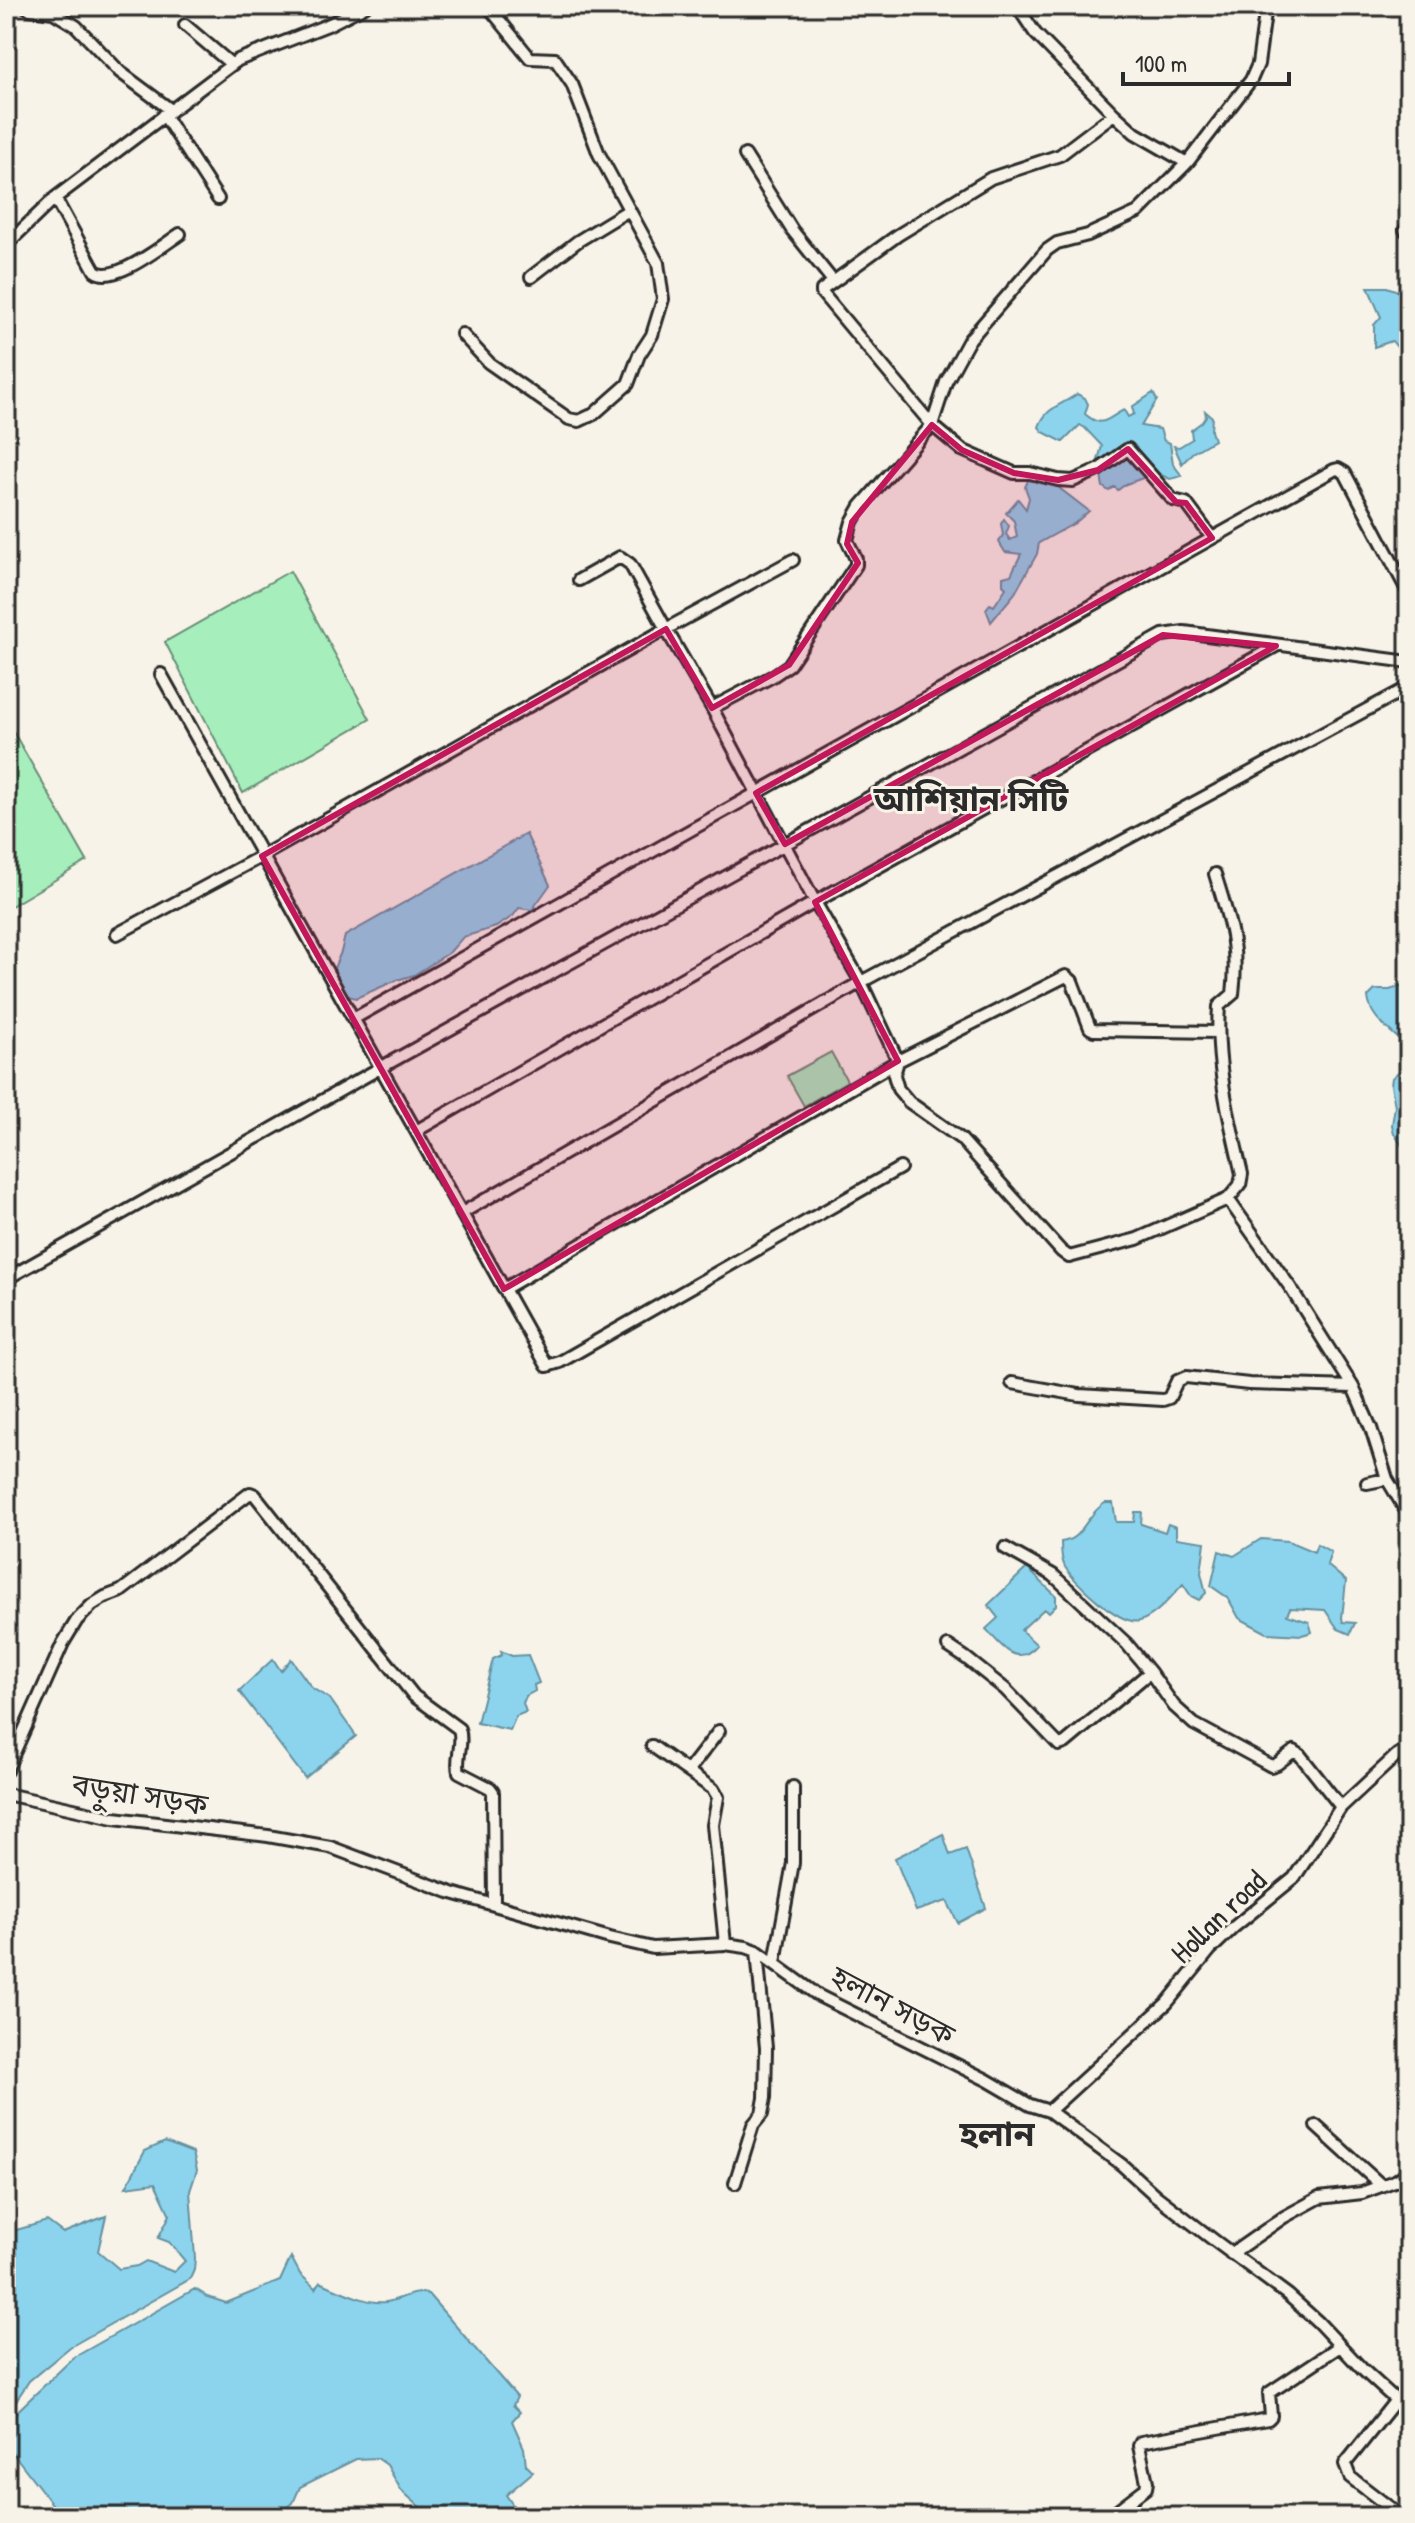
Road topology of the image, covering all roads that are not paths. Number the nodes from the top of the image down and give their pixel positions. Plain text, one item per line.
1 (25, 6) edge
2 (365, 6) edge
3 (488, 6) edge
4 (1017, 6) edge
5 (1266, 6) edge
6 (185, 25) dead end
7 (231, 64) junction
8 (168, 112) junction
9 (1114, 114) junction
10 (745, 155) dead end
11 (1187, 163) junction
12 (55, 198) junction
13 (218, 199) dead end
14 (629, 210) junction
15 (180, 234) dead end
16 (6, 245) edge
17 (531, 277) dead end
18 (832, 280) junction
19 (462, 334) dead end
20 (932, 425) junction
21 (1212, 538) junction
22 (793, 560) dead end
23 (579, 580) dead end
24 (1409, 594) edge
25 (666, 629) junction
26 (1276, 646) junction
27 (1409, 662) edge
28 (161, 674) dead end
29 (1409, 687) edge
30 (712, 708) junction
31 (756, 793) junction
32 (785, 844) junction
33 (262, 856) junction
34 (1215, 874) dead end
35 (815, 902) junction
36 (117, 934) dead end
37 (861, 982) junction
38 (353, 1019) junction
39 (1217, 1032) junction
40 (898, 1061) junction
41 (380, 1068) junction
42 (416, 1131) junction
43 (900, 1168) dead end
44 (1228, 1199) junction
45 (462, 1213) junction
46 (6, 1279) edge
47 (504, 1289) junction
48 (1012, 1383) dead end
49 (1353, 1387) junction
50 (1387, 1479) junction
51 (1367, 1483) dead end
52 (1409, 1516) edge
53 (1005, 1548) dead end
54 (948, 1646) dead end
55 (1150, 1672) junction
56 (719, 1731) dead end
57 (652, 1746) dead end
58 (1409, 1748) edge
59 (6, 1771) edge
60 (688, 1771) junction
61 (793, 1787) dead end
62 (6, 1794) edge
63 (1341, 1807) junction
64 (268, 1836) joint
65 (494, 1904) junction
66 (725, 1944) junction
67 (757, 1951) junction
68 (775, 1962) junction
69 (1049, 2111) junction
70 (1316, 2126) dead end
71 (1409, 2171) edge
72 (735, 2183) dead end
73 (1382, 2186) junction
74 (1231, 2254) junction
75 (1340, 2346) junction
76 (1396, 2400) junction
77 (1409, 2401) edge
78 (1108, 2517) edge
79 (1402, 2517) edge

1 - 8 street
2 - 7 street
3 - 14 street
4 - 9 street
5 - 11 street
6 - 7 street
7 - 8 street
8 - 12 street
8 - 13 street
9 - 11 street
9 - 18 street
10 - 18 street
11 - 20 street
12 - 15 street
12 - 16 street
14 - 17 street
14 - 19 street
18 - 20 street
20 - 21 street
20 - 30 street
21 - 24 street
21 - 31 street
22 - 25 street
23 - 25 street
25 - 30 street
25 - 33 street
26 - 27 street
26 - 32 street
26 - 35 street
28 - 33 street
29 - 37 street
30 - 31 street
31 - 32 street
31 - 38 street
32 - 35 street
32 - 41 street
33 - 36 street
33 - 38 street
34 - 39 street
35 - 37 street
35 - 42 street
37 - 40 street
37 - 45 street
38 - 41 street
39 - 40 street
39 - 44 street
40 - 44 street
40 - 47 street
41 - 42 street
41 - 46 street
42 - 45 street
43 - 47 street
44 - 49 street
45 - 47 street
48 - 49 street
49 - 50 street
50 - 51 street
50 - 52 street
53 - 55 street
54 - 55 street
55 - 63 street
56 - 60 street
57 - 60 street
58 - 63 street, Hollan road
59 - 65 street
60 - 66 street
61 - 68 street
62 - 64 street, বড়ুয়া সড়ক
63 - 69 street, Hollan road
64 - 65 street, হলান সড়ক
65 - 66 street, হলান সড়ক
66 - 67 street, হলান সড়ক
67 - 68 street, হলান সড়ক
67 - 72 street
68 - 69 street, হলান সড়ক
69 - 74 street, হলান সড়ক
70 - 73 street
71 - 73 street
73 - 74 street
74 - 75 street, হলান সড়ক
75 - 76 street, হলান সড়ক
75 - 78 street
76 - 77 street
76 - 79 street

